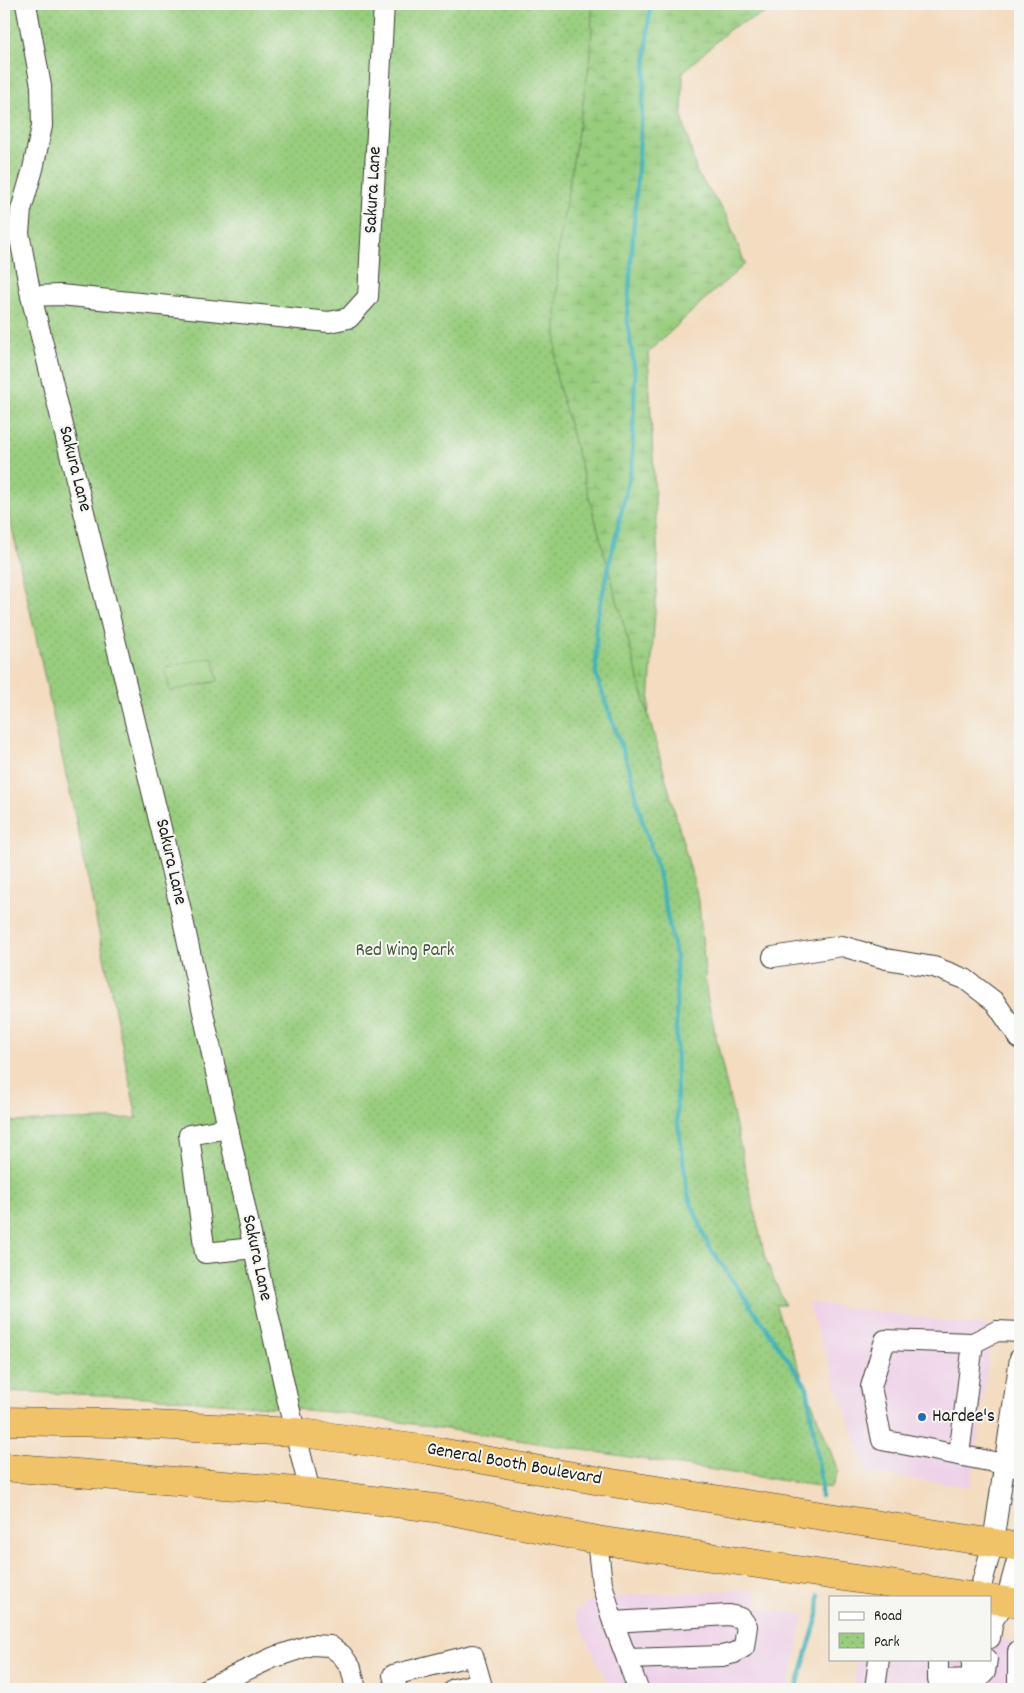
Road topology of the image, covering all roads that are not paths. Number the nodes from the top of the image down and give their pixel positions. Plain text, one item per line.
1 (26, 4) edge
2 (384, 4) edge
3 (31, 296) junction
4 (773, 957) dead end
5 (1020, 1039) edge
6 (228, 1128) junction
7 (254, 1248) junction
8 (1020, 1332) edge
9 (973, 1343) junction
10 (1020, 1358) edge
11 (4, 1421) edge
12 (295, 1432) junction
13 (959, 1455) junction
14 (1012, 1466) edge
15 (4, 1467) edge
16 (310, 1492) junction
17 (597, 1540) junction
18 (992, 1542) junction
19 (1020, 1549) edge
20 (971, 1596) edge
21 (978, 1596) edge
22 (1006, 1601) edge
23 (613, 1622) junction
24 (992, 1626) edge
25 (992, 1646) edge
26 (1019, 1651) edge
27 (627, 1659) junction
28 (879, 1660) edge
29 (938, 1660) edge
30 (972, 1660) edge
31 (987, 1660) edge
32 (938, 1684) edge
33 (978, 1684) edge
34 (219, 1686) edge
35 (356, 1689) edge
36 (397, 1689) edge
37 (454, 1689) edge
38 (638, 1689) edge
39 (875, 1689) edge
40 (1018, 1689) edge

1 - 3 street, Sakura Lane
2 - 3 street, Sakura Lane
3 - 6 street, Sakura Lane
4 - 5 street
6 - 7 street, Sakura Lane
6 - 7 street
7 - 12 street, Sakura Lane
8 - 9 street
9 - 13 street
9 - 13 street
10 - 14 street
11 - 12 highway, General Booth Boulevard
12 - 16 street, Sakura Lane
12 - 18 highway, General Booth Boulevard
13 - 14 street
14 - 18 street
15 - 16 highway
16 - 17 highway
17 - 20 highway
17 - 23 street
18 - 19 highway, General Booth Boulevard
18 - 21 street
19 - 22 street
22 - 24 street
23 - 27 street
23 - 27 street
25 - 26 street
26 - 40 street
27 - 38 street
28 - 39 street
29 - 32 street
30 - 33 street
31 - 33 street
32 - 33 street
34 - 35 street
36 - 37 street

